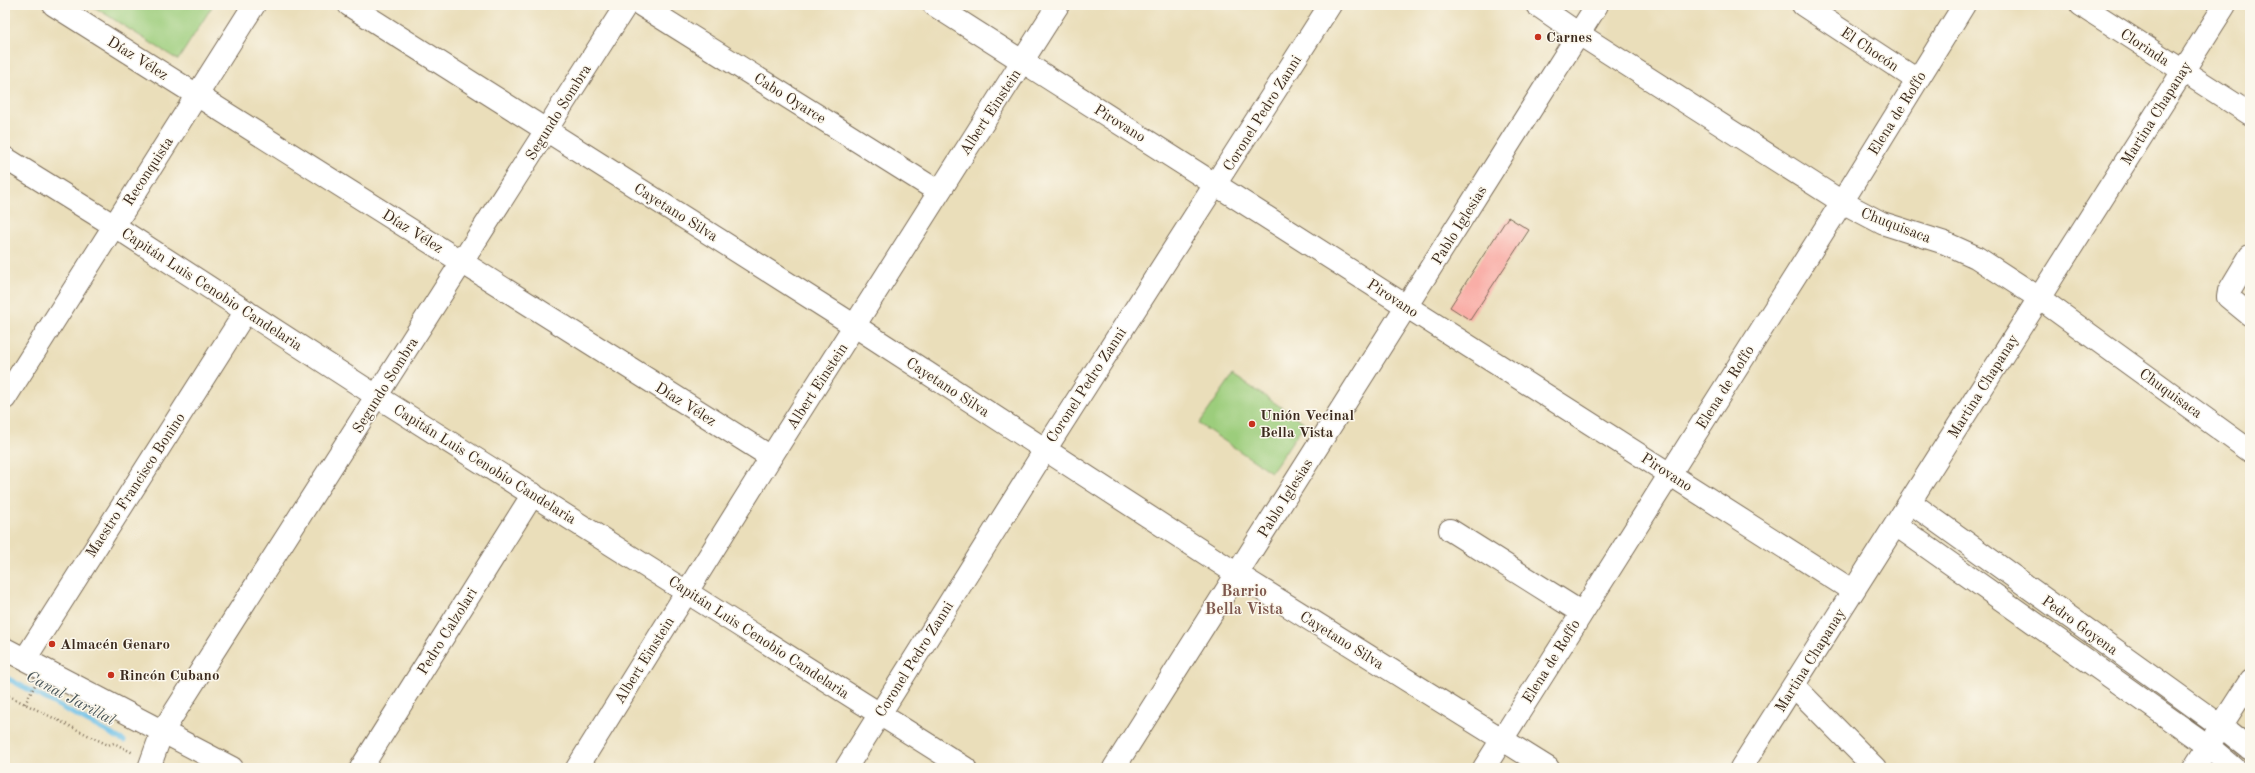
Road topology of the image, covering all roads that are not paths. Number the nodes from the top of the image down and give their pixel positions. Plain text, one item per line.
1 (54, 5) edge
2 (254, 5) edge
3 (349, 5) edge
4 (626, 5) edge
5 (641, 5) edge
6 (934, 5) edge
7 (1058, 5) edge
8 (1330, 5) edge
9 (1537, 5) edge
10 (1597, 5) edge
11 (1804, 5) edge
12 (1964, 5) edge
13 (2081, 5) edge
14 (2225, 5) edge
15 (1579, 34) junction
16 (1022, 62) junction
17 (2182, 72) junction
18 (1917, 80) junction
19 (197, 94) junction
20 (2250, 114) edge
21 (547, 130) junction
22 (5, 158) edge
23 (1216, 184) junction
24 (939, 192) junction
25 (1842, 202) junction
26 (113, 226) junction
27 (2250, 256) edge
28 (462, 262) junction
29 (2039, 298) junction
30 (1407, 307) junction
31 (246, 312) junction
32 (2250, 315) edge
33 (855, 326) junction
34 (378, 397) junction
35 (5, 398) edge
36 (1045, 450) junction
37 (2250, 451) edge
38 (771, 457) junction
39 (1670, 474) junction
40 (533, 494) junction
41 (1910, 502) junction
42 (1896, 525) junction
43 (1450, 530) dead end
44 (1237, 574) junction
45 (687, 591) junction
46 (1853, 591) junction
47 (1582, 613) junction
48 (5, 649) edge
49 (25, 659) junction
50 (2250, 681) edge
51 (1794, 686) junction
52 (880, 714) junction
53 (2221, 726) junction
54 (162, 732) junction
55 (1502, 739) junction
56 (2208, 746) junction
57 (2250, 749) edge
58 (150, 765) edge
59 (232, 768) edge
60 (360, 768) edge
61 (577, 768) edge
62 (846, 768) edge
63 (965, 768) edge
64 (1114, 768) edge
65 (1484, 768) edge
66 (1548, 768) edge
67 (1741, 768) edge
68 (1875, 768) edge
69 (2194, 768) edge
70 (2234, 768) edge

1 - 19 street, Díaz Vélez
2 - 19 street, Reconquista
3 - 21 street, Cayetano Silva
4 - 21 street, Segundo Sombra
5 - 24 street, Cabo Oyarce
6 - 16 street, Pirovano
7 - 16 street, Albert Einstein
8 - 23 street, Coronel Pedro Zanni
9 - 15 street, Chuquisaca
10 - 15 street, Pablo Iglesias
11 - 18 street, El Chocón
12 - 18 street, Elena de Roffo
13 - 17 street, Clorinda
14 - 17 street, Martina Chapanay
15 - 25 street, Chuquisaca
15 - 30 street, Pablo Iglesias
16 - 23 street, Pirovano
16 - 24 street, Albert Einstein
17 - 20 street, Clorinda
17 - 29 street, Martina Chapanay
18 - 25 street, Elena de Roffo
19 - 26 street, Reconquista
19 - 28 street, Díaz Vélez
21 - 28 street, Segundo Sombra
21 - 33 street, Cayetano Silva
22 - 26 street, Capitán Luis Cenobio Candelaria
23 - 30 street, Pirovano
23 - 36 street, Coronel Pedro Zanni
24 - 33 street, Albert Einstein
25 - 29 street, Chuquisaca
25 - 39 street, Elena de Roffo
26 - 31 street, Capitán Luis Cenobio Candelaria
26 - 35 street, Reconquista
27 - 32 street
28 - 34 street, Segundo Sombra
28 - 38 street, Díaz Vélez
29 - 37 street, Chuquisaca
29 - 41 street, Martina Chapanay
30 - 39 street, Pirovano
30 - 44 street, Pablo Iglesias
31 - 34 street, Capitán Luis Cenobio Candelaria
31 - 49 street, Maestro Francisco Bonino
33 - 36 street, Cayetano Silva
33 - 38 street, Albert Einstein
34 - 40 street, Capitán Luis Cenobio Candelaria
34 - 54 street, Segundo Sombra
36 - 44 street, Cayetano Silva
36 - 52 street, Coronel Pedro Zanni
38 - 45 street, Albert Einstein
39 - 46 street, Pirovano
39 - 47 street, Elena de Roffo
40 - 45 street, Capitán Luis Cenobio Candelaria
40 - 60 street, Pedro Calzolari
41 - 42 street, Martina Chapanay
41 - 53 street, Pedro Goyena
42 - 46 street, Martina Chapanay
42 - 56 street, Pedro Goyena
43 - 47 street
44 - 55 street, Cayetano Silva
44 - 64 street, Pablo Iglesias
45 - 52 street, Capitán Luis Cenobio Candelaria
45 - 61 street, Albert Einstein
46 - 51 street, Martina Chapanay
47 - 55 street, Elena de Roffo
48 - 49 street
49 - 54 street
50 - 53 street
51 - 67 street, Martina Chapanay
51 - 68 street
52 - 62 street, Coronel Pedro Zanni
52 - 63 street, Capitán Luis Cenobio Candelaria
53 - 56 street
53 - 57 street, Pedro Goyena
54 - 58 street, Segundo Sombra
54 - 59 street
55 - 65 street, Elena de Roffo
55 - 66 street, Cayetano Silva
56 - 69 street
56 - 70 street, Pedro Goyena

